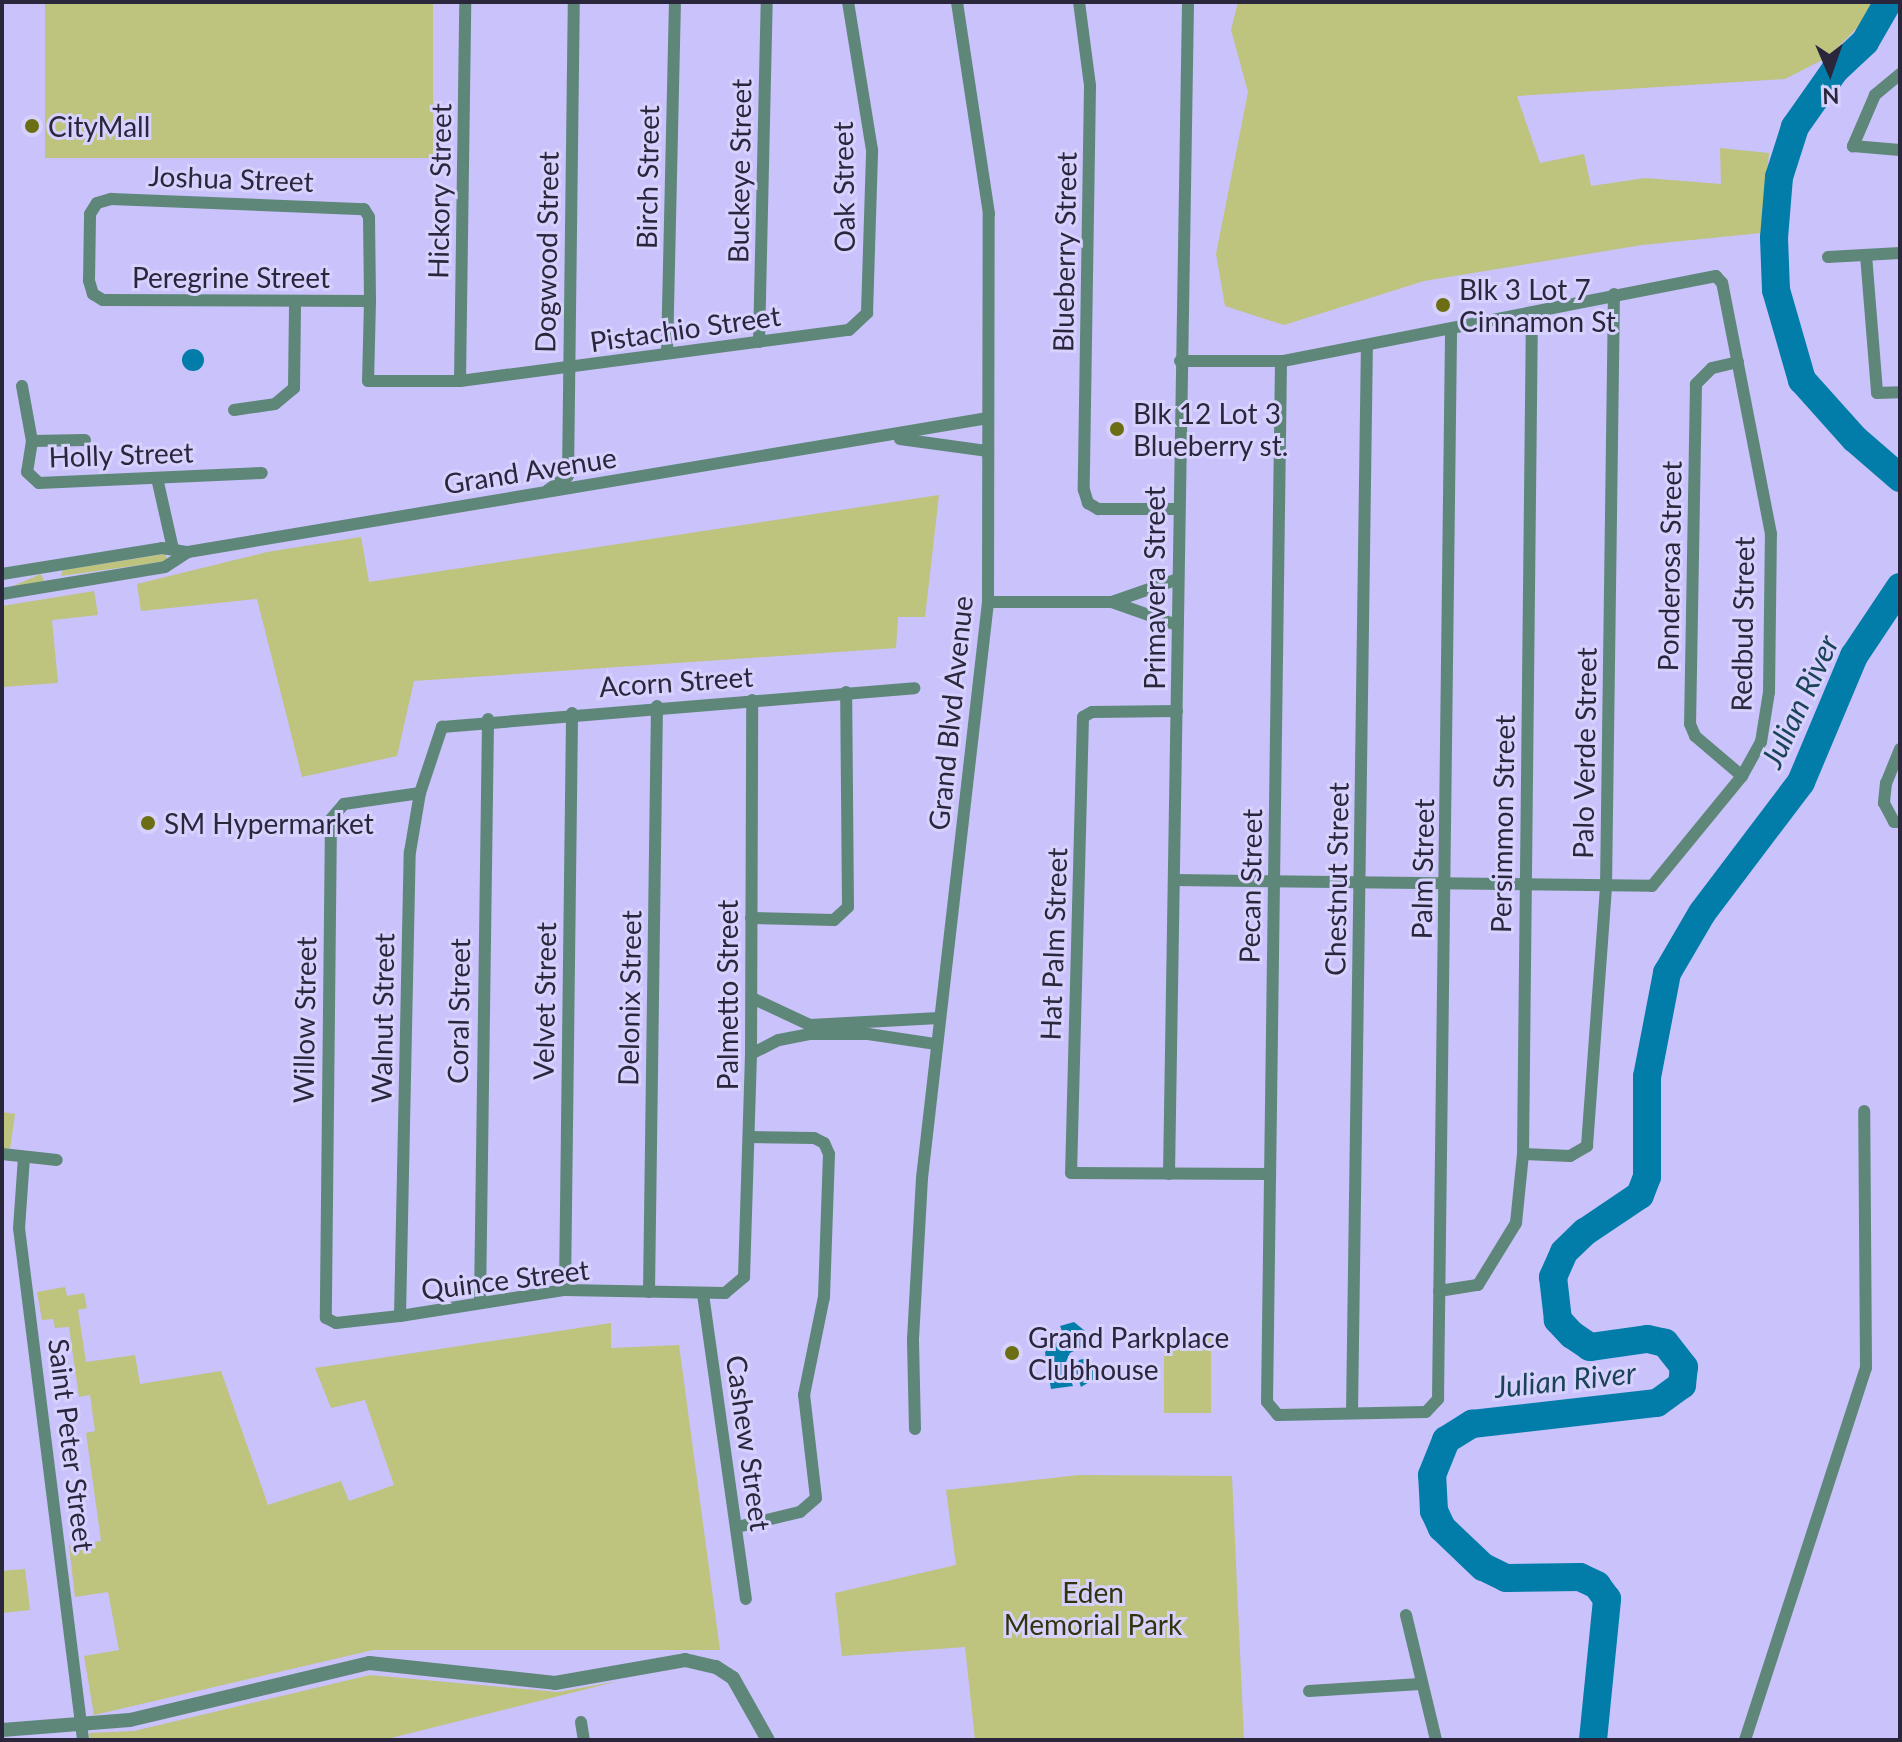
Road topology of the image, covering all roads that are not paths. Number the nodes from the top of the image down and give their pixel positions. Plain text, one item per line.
1 (465, 2) edge
2 (574, 2) edge
3 (675, 2) edge
4 (767, 2) edge
5 (848, 2) edge
6 (957, 2) edge
7 (1079, 2) edge
8 (1188, 2) edge
9 (1900, 74) edge
10 (1900, 150) edge
11 (1900, 253) edge
12 (1866, 255) junction
13 (1828, 257) dead end
14 (93, 294) joint
15 (1614, 294) junction
16 (295, 301) junction
17 (370, 301) junction
18 (1532, 313) junction
19 (862, 323) joint
20 (1451, 330) junction
21 (759, 342) junction
22 (1367, 345) junction
23 (667, 353) junction
24 (1180, 361) junction
25 (1281, 361) junction
26 (1738, 362) junction
27 (568, 368) junction
28 (460, 381) junction
29 (22, 386) dead end
30 (1900, 392) edge
31 (234, 410) dead end
32 (988, 418) junction
33 (881, 438) junction
34 (85, 440) dead end
35 (32, 441) junction
36 (988, 451) junction
37 (262, 473) dead end
38 (157, 478) junction
39 (545, 492) junction
40 (1178, 509) junction
41 (173, 549) junction
42 (188, 552) junction
43 (50, 566) junction
44 (2, 574) edge
45 (1178, 579) junction
46 (54, 585) junction
47 (2, 594) edge
48 (988, 602) junction
49 (1112, 602) junction
50 (1177, 625) junction
51 (914, 688) dead end
52 (846, 692) junction
53 (752, 700) junction
54 (657, 706) junction
55 (1177, 711) junction
56 (572, 713) junction
57 (488, 719) junction
58 (442, 727) joint
59 (1900, 749) edge
60 (1896, 769) edge
61 (1742, 776) junction
62 (420, 793) junction
63 (1900, 822) edge
64 (1174, 880) junction
65 (1274, 880) junction
66 (1360, 883) junction
67 (1447, 884) junction
68 (1525, 886) junction
69 (1606, 887) junction
70 (751, 918) junction
71 (752, 998) junction
72 (939, 1018) junction
73 (839, 1029) junction
74 (936, 1044) junction
75 (751, 1054) junction
76 (1864, 1111) dead end
77 (749, 1137) junction
78 (2, 1154) edge
79 (1523, 1154) junction
80 (24, 1157) junction
81 (57, 1160) dead end
82 (1169, 1174) junction
83 (1269, 1174) junction
84 (737, 1288) joint
85 (565, 1290) junction
86 (1439, 1291) junction
87 (649, 1292) junction
88 (703, 1294) junction
89 (480, 1302) junction
90 (400, 1316) junction
91 (326, 1318) joint
92 (1352, 1413) junction
93 (915, 1429) dead end
94 (737, 1527) junction
95 (746, 1599) dead end
96 (1406, 1615) dead end
97 (1420, 1684) junction
98 (1309, 1691) dead end
99 (581, 1722) dead end
100 (83, 1724) junction
101 (2, 1730) edge
102 (83, 1740) edge
103 (584, 1740) edge
104 (768, 1740) edge
105 (1436, 1740) edge
106 (1745, 1740) edge

1 - 28 street, Hickory Street
2 - 27 street, Dogwood Street
3 - 23 street, Birch Street
4 - 21 street, Buckeye Street
5 - 19 street, Oak Street
6 - 32 street, Grand Blvd Avenue
7 - 40 street, Blueberry Street
8 - 24 street, Primavera Street
9 - 10 street
11 - 12 street
12 - 13 street
12 - 30 street
14 - 16 street, Peregrine Street
14 - 17 street, Joshua Street
15 - 18 street
15 - 26 street, Redbud Street
15 - 69 street, Palo Verde Street
16 - 17 street, Peregrine Street
16 - 31 street
17 - 28 street, Pistachio Street
18 - 20 street
18 - 68 street, Persimmon Street
19 - 21 street, Pistachio Street
20 - 22 street
20 - 67 street, Palm Street
21 - 23 street, Pistachio Street
22 - 25 street
22 - 66 street, Chestnut Street
23 - 27 street, Pistachio Street
24 - 25 street
24 - 40 street, Primavera Street
25 - 65 street, Pecan Street
26 - 61 street, Redbud Street
26 - 61 street, Ponderosa Street
27 - 28 street, Pistachio Street
27 - 39 street, Dogwood Street
29 - 35 street, Holly Street
32 - 33 street, Grand Avenue
32 - 36 street, Grand Blvd Avenue
33 - 36 street, Grand Avenue
33 - 39 street, Grand Avenue
34 - 35 street
35 - 38 street, Holly Street
36 - 48 street, Grand Blvd Avenue
37 - 38 street, Holly Street
38 - 41 street
39 - 42 street, Grand Avenue
40 - 45 street, Primavera Street
41 - 42 street, Grand Avenue
41 - 43 street, Grand Avenue
42 - 46 street, Grand Avenue
43 - 44 street, Grand Avenue
43 - 46 street
45 - 49 street
45 - 50 street, Primavera Street
46 - 47 street, Grand Avenue
48 - 49 street
48 - 72 street, Grand Blvd Avenue
49 - 50 street
50 - 55 street, Primavera Street
51 - 52 street, Acorn Street
52 - 53 street, Acorn Street
52 - 70 street
53 - 54 street, Acorn Street
53 - 70 street, Palmetto Street
54 - 56 street, Acorn Street
54 - 87 street, Delonix Street
55 - 64 street, Primavera Street
55 - 82 street, Hat Palm Street
56 - 57 street, Acorn Street
56 - 85 street, Velvet Street
57 - 58 street, Acorn Street
57 - 89 street, Coral Street
58 - 62 street, Walnut Street
59 - 60 street
60 - 63 street
61 - 69 street, Redbud Street
62 - 90 street, Walnut Street
62 - 91 street, Willow Street
64 - 65 street, Redbud Street
64 - 82 street, Primavera Street
65 - 66 street, Redbud Street
65 - 83 street, Pecan Street
66 - 67 street, Redbud Street
66 - 92 street, Chestnut Street
67 - 68 street, Redbud Street
67 - 86 street, Palm Street
68 - 69 street, Redbud Street
68 - 79 street, Persimmon Street
69 - 79 street, Palo Verde Street
70 - 71 street, Palmetto Street
71 - 73 street
71 - 75 street, Palmetto Street
72 - 73 street
72 - 74 street, Grand Blvd Avenue
73 - 74 street
73 - 75 street
74 - 93 street, Grand Blvd Avenue
75 - 77 street, Palmetto Street
76 - 106 street
77 - 84 street, Palmetto Street
77 - 94 street
78 - 80 street
79 - 86 street, Persimmon Street
80 - 81 street
80 - 100 street, Saint Peter Street
82 - 83 street
83 - 92 street, Pecan Street
84 - 88 street, Quince Street
85 - 87 street, Quince Street
85 - 89 street, Quince Street
86 - 92 street, Palm Street
87 - 88 street, Quince Street
88 - 94 street, Cashew Street
89 - 90 street, Quince Street
90 - 91 street, Quince Street
94 - 95 street, Cashew Street
96 - 97 street
97 - 98 street
97 - 105 street
99 - 103 street
100 - 101 street
100 - 102 street, Saint Peter Street
100 - 104 street

